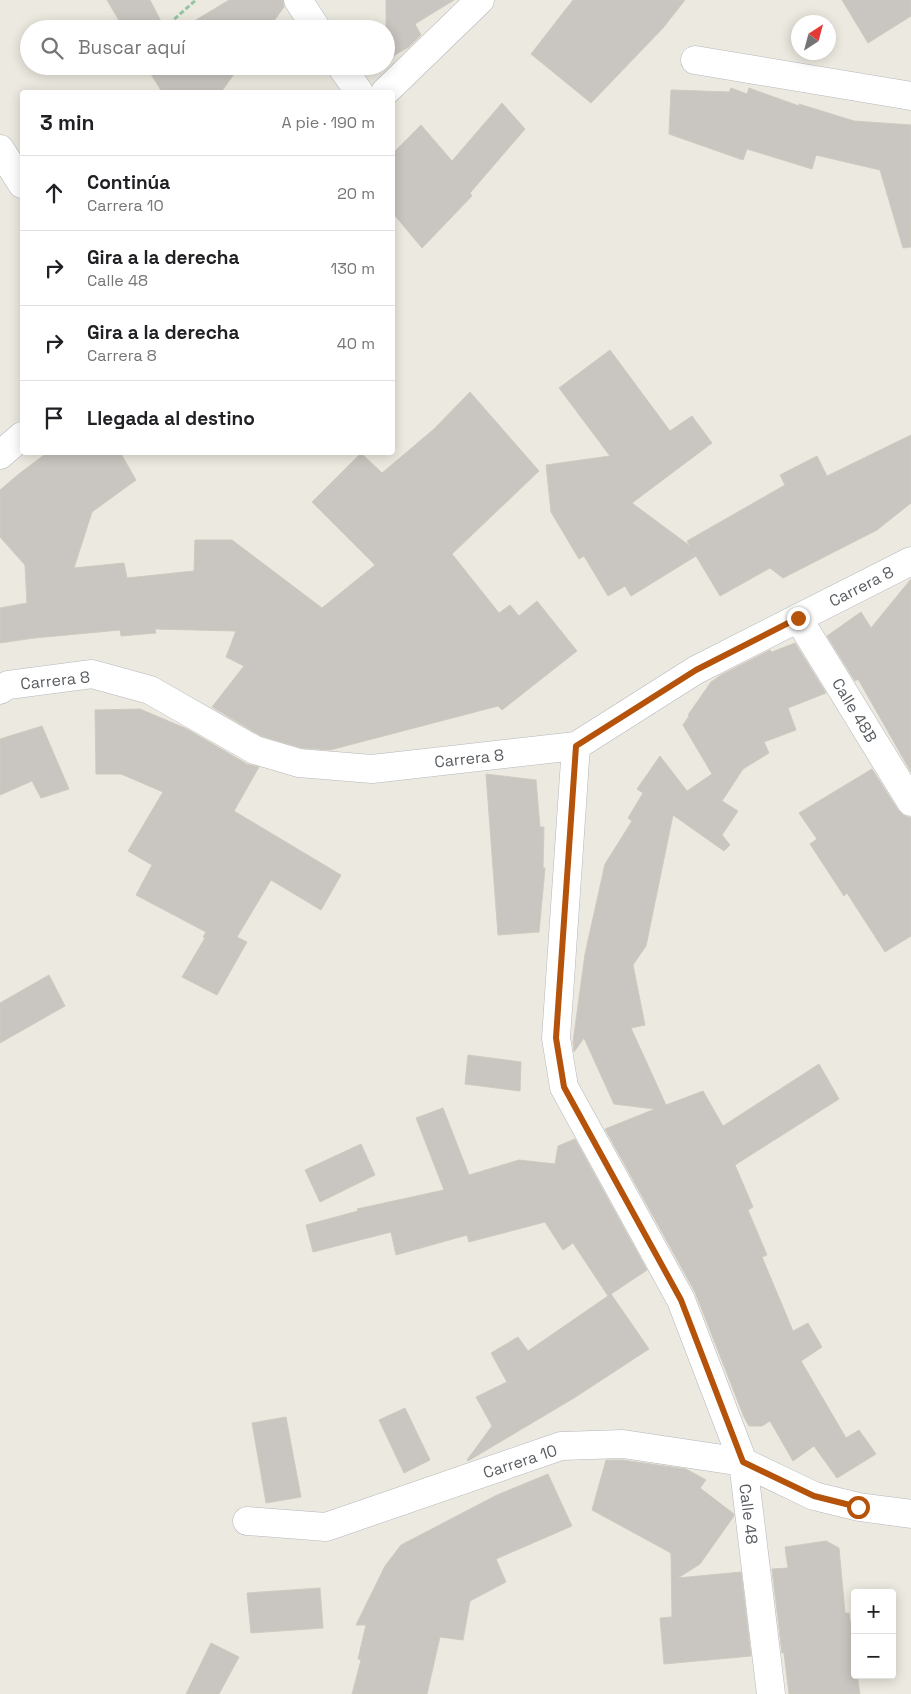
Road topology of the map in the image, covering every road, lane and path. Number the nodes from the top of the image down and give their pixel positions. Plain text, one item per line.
1 (196, 0) edge
2 (298, 0) edge
3 (480, 0) edge
4 (173, 20) edge
5 (311, 20) edge
6 (694, 60) dead end
7 (347, 75) edge
8 (358, 90) edge
9 (387, 90) edge
10 (911, 96) edge
11 (0, 149) edge
12 (20, 181) edge
13 (20, 438) edge
14 (0, 455) edge
15 (911, 561) edge
16 (798, 618) junction
17 (0, 690) edge
18 (576, 746) junction
19 (911, 802) edge
20 (743, 1462) junction
21 (911, 1514) edge
22 (247, 1521) dead end
23 (772, 1694) edge

1 - 4 path
2 - 5 street
3 - 9 street
6 - 10 street
7 - 8 street
11 - 12 street
13 - 14 street
15 - 16 street, Carrera 8
16 - 18 street, Carrera 8
16 - 19 street, Calle 48B
17 - 18 street, Carrera 8
18 - 20 street, Calle 48
20 - 21 street, Carrera 10
20 - 22 street, Carrera 10
20 - 23 street, Calle 48

